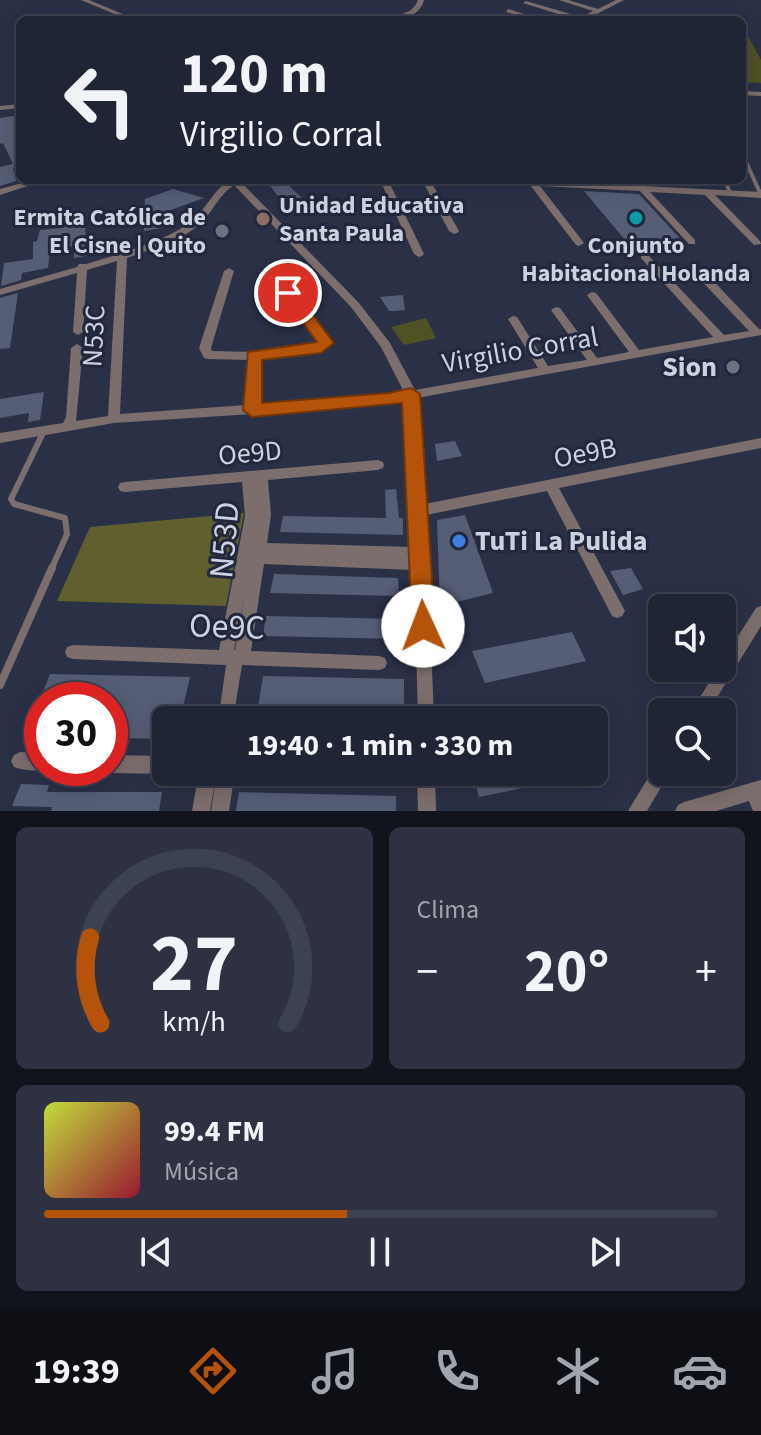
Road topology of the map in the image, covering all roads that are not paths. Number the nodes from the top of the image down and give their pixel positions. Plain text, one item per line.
1 (84, 0) edge
2 (421, 0) edge
3 (562, 0) edge
4 (621, 0) edge
5 (526, 3) dead end
6 (508, 11) dead end
7 (599, 11) junction
8 (123, 16) edge
9 (406, 16) edge
10 (525, 16) edge
11 (568, 16) edge
12 (589, 16) edge
13 (746, 162) edge
14 (226, 184) edge
15 (237, 184) edge
16 (386, 184) edge
17 (428, 184) edge
18 (534, 184) edge
19 (555, 184) edge
20 (727, 184) edge
21 (642, 188) junction
22 (707, 192) junction
23 (730, 193) junction
24 (761, 195) edge
25 (454, 231) dead end
26 (692, 242) dead end
27 (579, 243) dead end
28 (757, 243) dead end
29 (122, 254) junction
30 (419, 254) dead end
31 (644, 256) dead end
32 (82, 266) junction
33 (697, 270) dead end
34 (229, 271) dead end
35 (270, 271) dead end
36 (0, 292) edge
37 (592, 295) dead end
38 (556, 310) dead end
39 (513, 319) dead end
40 (78, 332) dead end
41 (759, 332) edge
42 (721, 339) junction
43 (77, 348) dead end
44 (636, 354) junction
45 (254, 356) junction
46 (594, 361) junction
47 (545, 370) junction
48 (411, 394) junction
49 (252, 410) junction
50 (114, 419) junction
51 (68, 426) junction
52 (44, 431) junction
53 (0, 438) edge
54 (761, 443) edge
55 (378, 465) dead end
56 (255, 476) junction
57 (551, 486) junction
58 (125, 487) dead end
59 (419, 511) junction
60 (252, 553) junction
61 (421, 558) junction
62 (617, 611) dead end
63 (761, 613) edge
64 (73, 652) dead end
65 (234, 658) junction
66 (379, 663) dead end
67 (0, 685) edge
68 (708, 698) edge
69 (227, 706) edge
70 (426, 706) edge
71 (20, 761) dead end
72 (24, 761) edge
73 (128, 764) edge
74 (152, 765) edge
75 (205, 786) edge
76 (224, 786) edge
77 (426, 786) edge
78 (653, 786) edge
79 (758, 796) edge
80 (201, 811) edge
81 (220, 811) edge
82 (427, 811) edge
83 (637, 811) edge
84 (684, 811) edge

1 - 8 street
2 - 9 street
3 - 7 street
4 - 7 street
5 - 11 street
6 - 10 street
7 - 12 street
13 - 24 lane
14 - 29 street
15 - 48 street
16 - 30 street
17 - 25 street
18 - 27 street
19 - 21 street
20 - 23 lane
21 - 22 street
21 - 26 street
22 - 23 street
22 - 28 street
23 - 24 street
29 - 32 street
29 - 50 street, N53C
31 - 42 street
32 - 36 street
32 - 40 street
33 - 41 street
34 - 45 street
35 - 45 street
37 - 44 street
38 - 46 street
39 - 47 street
41 - 42 street, Virgilio Corral
42 - 44 street, Virgilio Corral
43 - 51 street
44 - 46 street, Virgilio Corral
45 - 49 street
46 - 47 street, Virgilio Corral
47 - 48 street, Virgilio Corral
48 - 49 street, Virgilio Corral
48 - 59 street
49 - 50 street, Virgilio Corral
50 - 51 street, Virgilio Corral
51 - 52 street, Virgilio Corral
52 - 53 street, Virgilio Corral
52 - 67 lane
54 - 57 street, Oe9B
55 - 56 street, Oe9D
56 - 58 street, Oe9D
56 - 60 street, N53D
57 - 59 street, Oe9B
57 - 62 street
59 - 61 street
60 - 61 street
60 - 65 street, N53D
61 - 70 street
63 - 68 street
64 - 65 street, Oe9C
65 - 66 street, Oe9C
65 - 69 street, N53D
71 - 72 street
73 - 74 street
75 - 80 street
76 - 81 street
77 - 82 street
78 - 83 street
79 - 84 street

